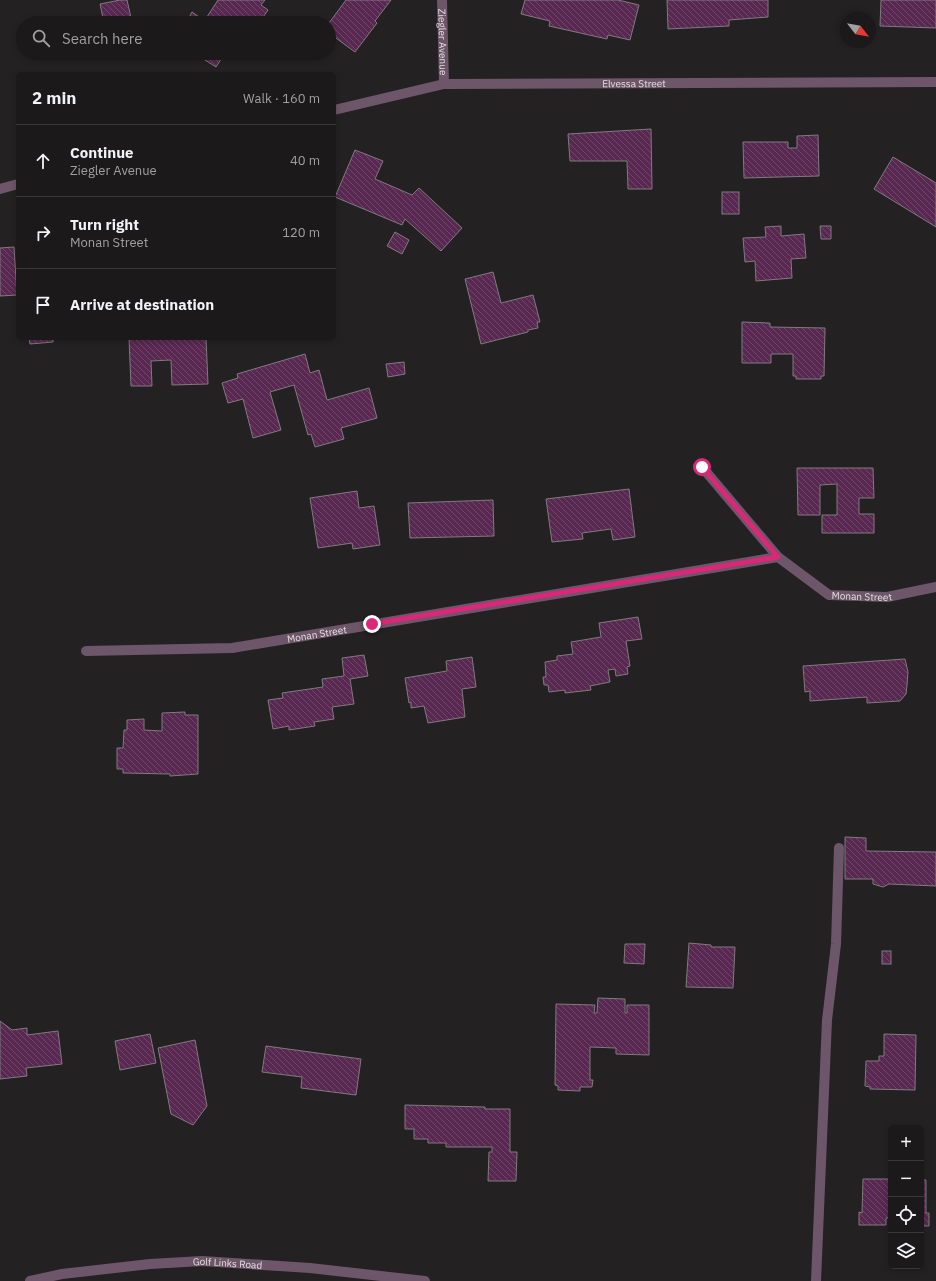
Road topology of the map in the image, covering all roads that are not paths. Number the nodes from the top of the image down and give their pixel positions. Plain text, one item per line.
1 (442, 0) edge
2 (936, 82) edge
3 (444, 84) junction
4 (336, 110) edge
5 (16, 185) edge
6 (0, 189) edge
7 (702, 467) dead end
8 (778, 557) junction
9 (936, 587) edge
10 (86, 651) dead end
11 (839, 848) dead end
12 (30, 1281) edge
13 (425, 1281) edge
14 (816, 1281) edge

1 - 3 street, Ziegler Avenue
2 - 3 street, Elvessa Street
3 - 4 street, Elvessa Street
5 - 6 street
7 - 8 street
8 - 9 street, Monan Street
8 - 10 street, Monan Street
11 - 14 street
12 - 13 street, Golf Links Road

